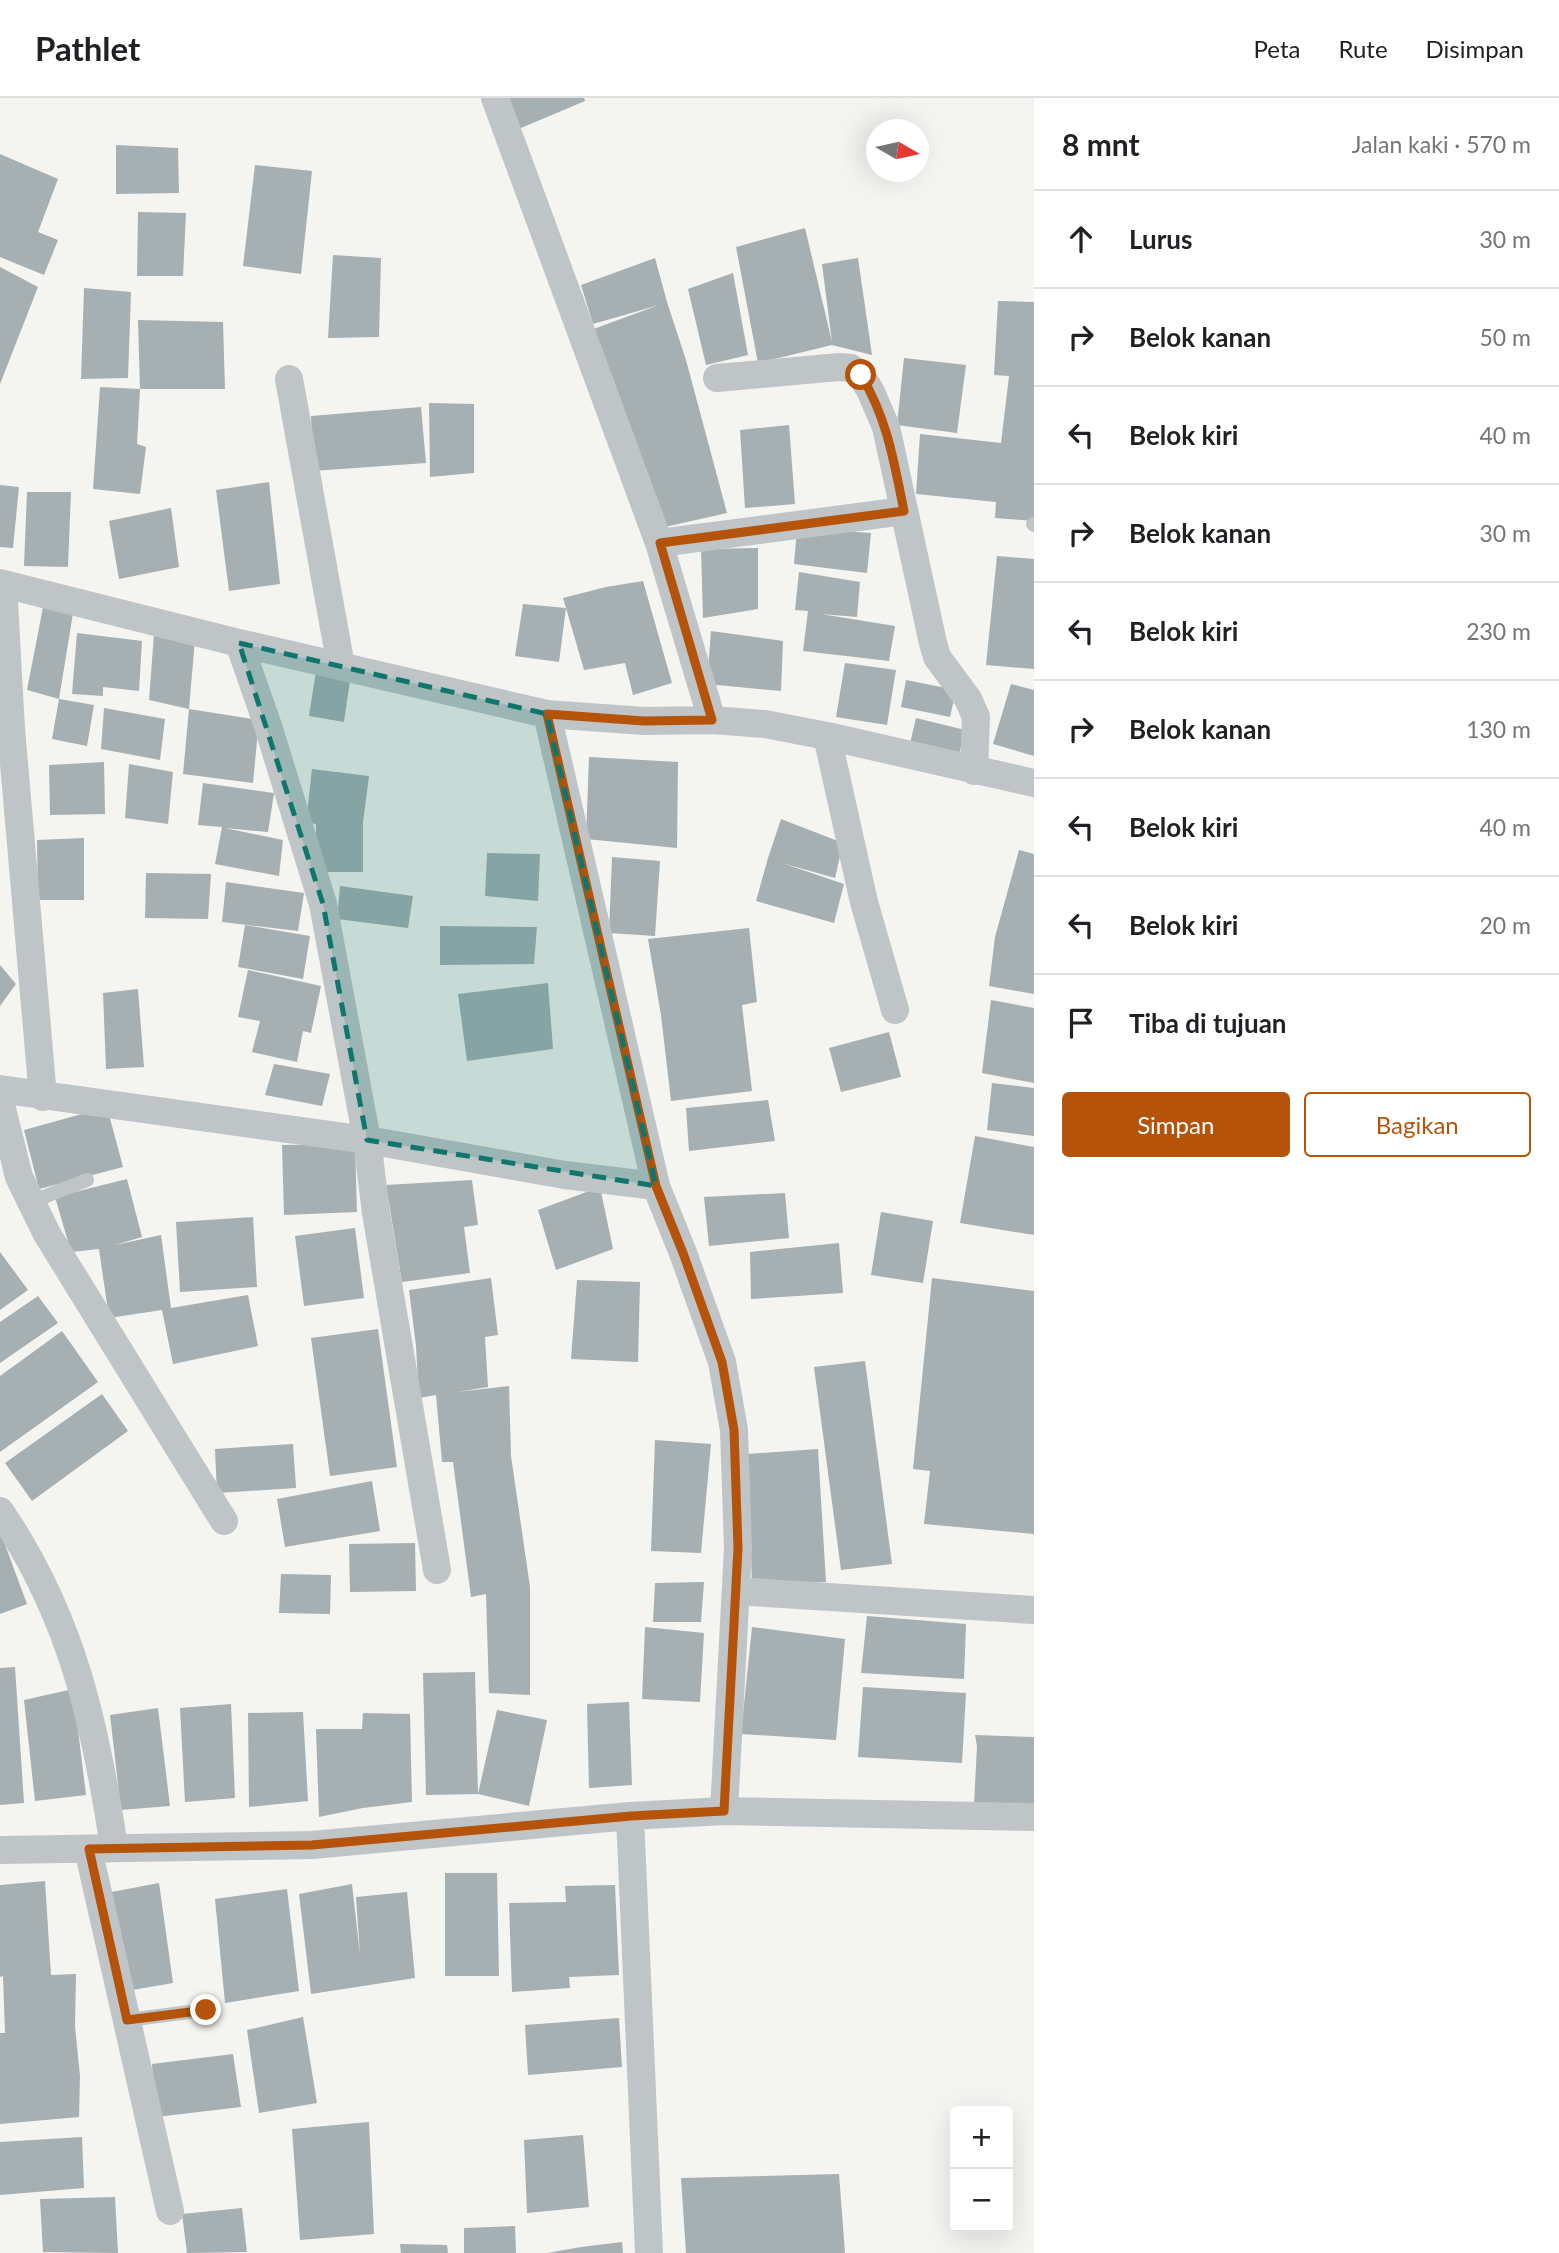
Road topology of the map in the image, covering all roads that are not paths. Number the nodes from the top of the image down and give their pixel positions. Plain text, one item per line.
1 (495, 98) edge
2 (717, 378) dead end
3 (289, 379) dead end
4 (904, 511) junction
5 (660, 543) junction
6 (1, 584) edge
7 (239, 643) junction
8 (341, 666) junction
9 (547, 714) junction
10 (712, 720) junction
11 (827, 736) junction
12 (974, 771) junction
13 (1034, 783) edge
14 (895, 1010) dead end
15 (0, 1090) edge
16 (43, 1097) junction
17 (0, 1101) edge
18 (367, 1140) junction
19 (87, 1180) dead end
20 (656, 1186) junction
21 (31, 1202) junction
22 (0, 1511) edge
23 (224, 1521) dead end
24 (437, 1570) dead end
25 (736, 1591) junction
26 (1034, 1609) edge
27 (724, 1811) junction
28 (631, 1816) junction
29 (1034, 1817) edge
30 (101, 1848) junction
31 (0, 1850) edge
32 (206, 2010) dead end
33 (127, 2020) junction
34 (170, 2211) dead end
35 (649, 2253) edge

1 - 5 street
2 - 4 street
3 - 8 street
4 - 5 street
4 - 12 street
5 - 10 street
6 - 7 street
6 - 16 street
7 - 8 street
7 - 18 street
8 - 9 street
9 - 10 street
9 - 20 street
10 - 11 street
11 - 12 street
11 - 14 street
12 - 13 street
15 - 16 street
16 - 18 street
17 - 21 street
18 - 20 street
18 - 24 street
19 - 21 lane
20 - 25 street
21 - 23 street
22 - 30 street
25 - 26 street
25 - 27 street
27 - 28 street
27 - 29 street
28 - 30 street
28 - 35 street
30 - 31 street
30 - 33 street
32 - 33 lane
33 - 34 street

